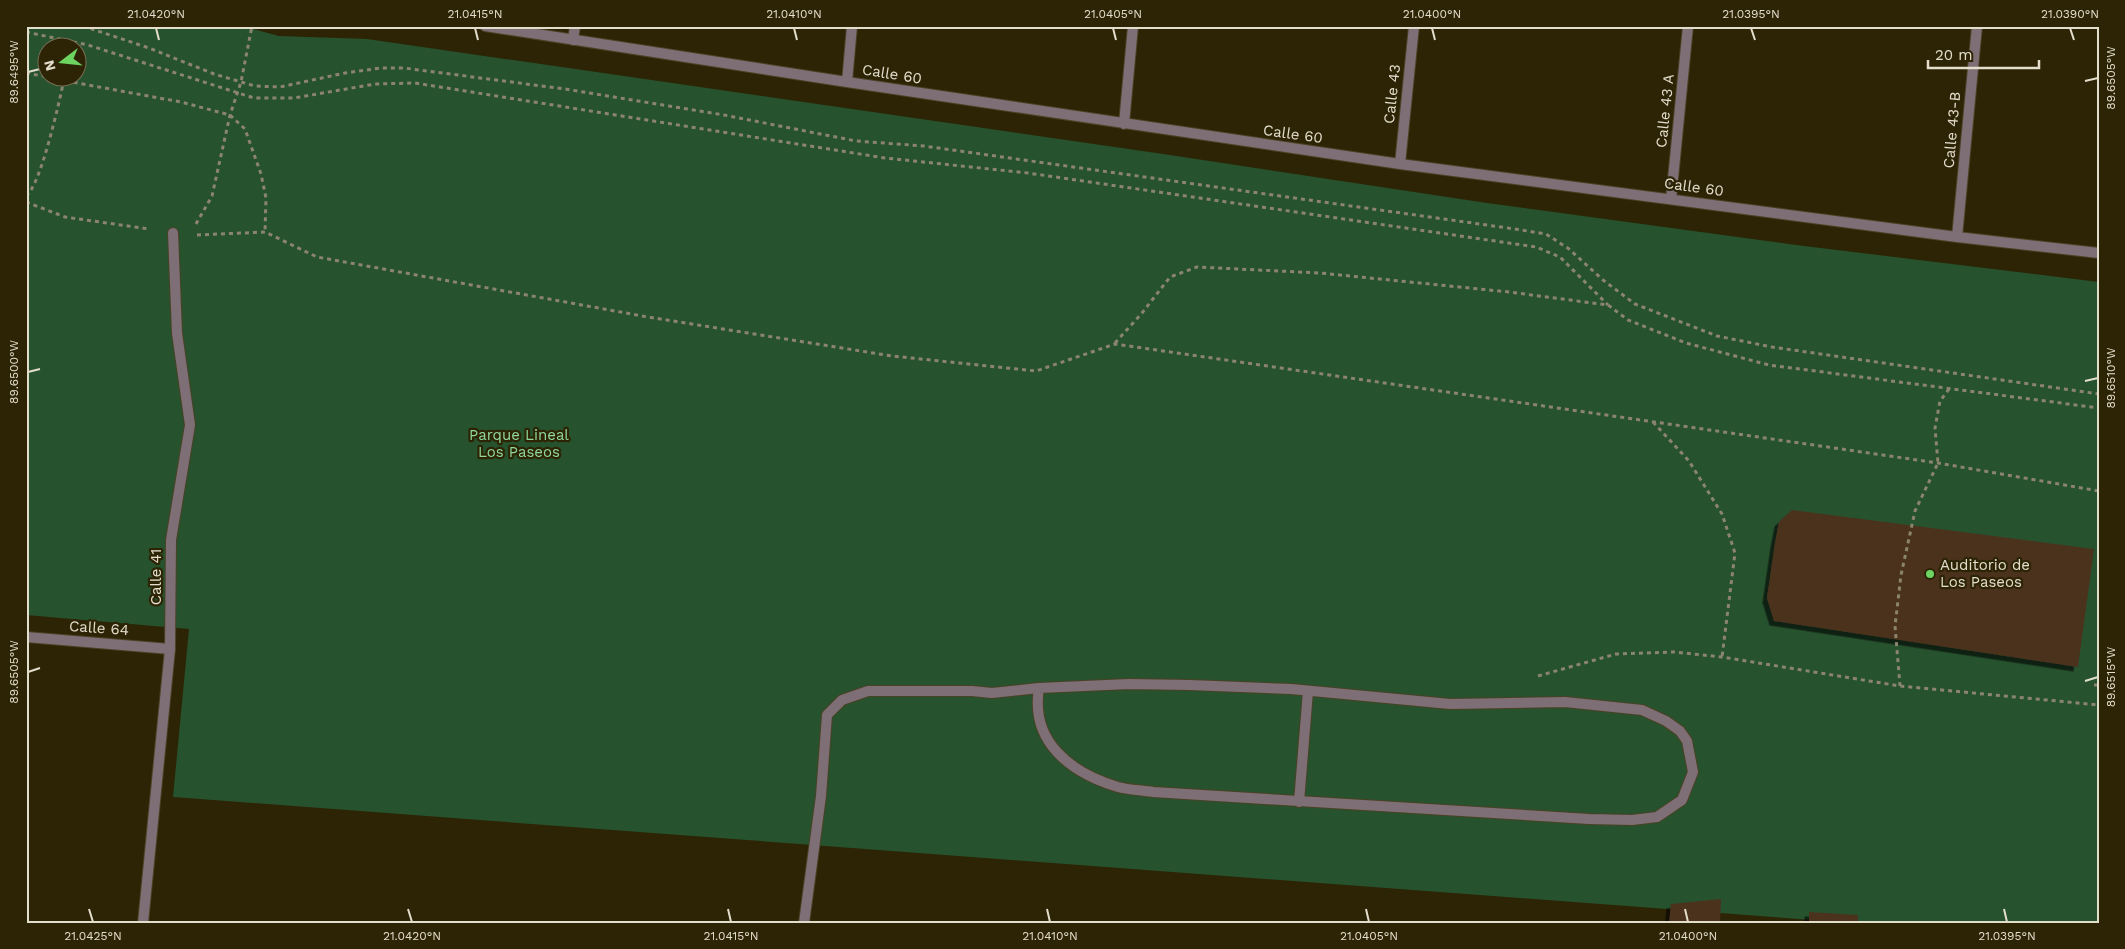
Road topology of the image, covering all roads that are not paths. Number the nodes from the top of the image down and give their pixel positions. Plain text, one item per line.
1 (485, 26) edge
2 (574, 26) edge
3 (852, 26) edge
4 (1133, 26) edge
5 (1414, 26) edge
6 (1688, 26) edge
7 (1977, 26) edge
8 (573, 40) junction
9 (847, 82) junction
10 (1124, 124) junction
11 (1400, 164) junction
12 (1671, 199) junction
13 (173, 233) road end
14 (1957, 237) junction
15 (2099, 253) edge
16 (26, 638) edge
17 (170, 649) junction
18 (1039, 688) junction
19 (1308, 691) junction
20 (1299, 802) junction
21 (143, 923) edge
22 (804, 923) edge

1 - 8 street, Calle 60
2 - 8 street
3 - 9 street
4 - 10 street
5 - 11 street, Calle 43
6 - 12 street, Calle 43 A
7 - 14 street, Calle 43-B
8 - 9 street, Calle 60
9 - 10 street, Calle 60
10 - 11 street, Calle 60
11 - 12 street, Calle 60
12 - 14 street, Calle 60
13 - 17 street, Calle 41
14 - 15 street, Calle 60
16 - 17 street, Calle 64
17 - 21 street, Calle 41
18 - 19 street
18 - 20 street
18 - 22 street
19 - 20 street
19 - 20 street

